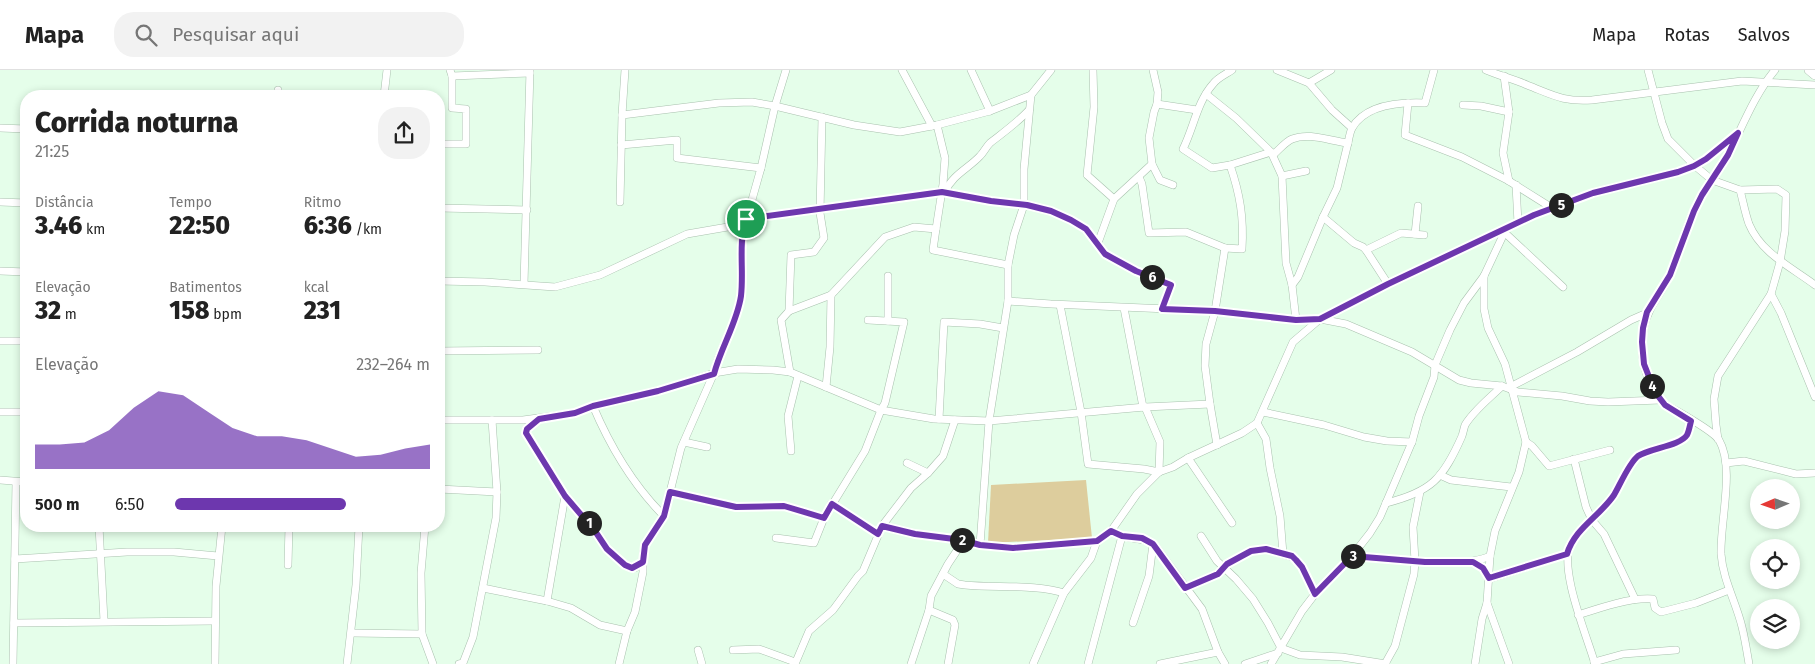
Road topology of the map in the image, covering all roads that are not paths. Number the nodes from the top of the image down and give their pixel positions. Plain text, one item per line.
1 (386, 70) edge
2 (625, 70) edge
3 (786, 70) edge
4 (902, 70) edge
5 (971, 70) edge
6 (1051, 70) edge
7 (1093, 70) edge
8 (1153, 70) edge
9 (1232, 70) edge
10 (1277, 70) edge
11 (1331, 70) edge
12 (1434, 70) edge
13 (1486, 70) edge
14 (1648, 70) edge
15 (1775, 70) edge
16 (1809, 70) edge
17 (530, 71) edge
18 (1495, 72) edge
19 (451, 73) edge
20 (1815, 75) edge
21 (1504, 76) junction
22 (1309, 82) junction
23 (1764, 83) junction
24 (1815, 85) edge
25 (384, 90) edge
26 (1652, 92) junction
27 (1206, 94) junction
28 (1031, 95) junction
29 (1408, 103) junction
30 (1157, 104) junction
31 (1463, 105) dead end
32 (775, 106) junction
33 (1030, 110) junction
34 (1197, 110) junction
35 (990, 111) junction
36 (1509, 112) junction
37 (622, 115) junction
38 (822, 117) junction
39 (934, 126) junction
40 (0, 128) edge
41 (20, 128) edge
42 (1352, 128) junction
43 (1738, 133) junction
44 (1348, 143) junction
45 (445, 144) edge
46 (621, 145) junction
47 (1272, 153) junction
48 (1152, 164) junction
49 (1230, 164) junction
50 (1694, 166) junction
51 (761, 168) junction
52 (1306, 171) dead end
53 (1282, 176) junction
54 (1139, 177) junction
55 (1712, 180) junction
56 (1509, 181) junction
57 (1174, 185) dead end
58 (1516, 186) junction
59 (1740, 190) junction
60 (943, 192) junction
61 (1114, 198) junction
62 (0, 202) edge
63 (620, 202) dead end
64 (20, 203) edge
65 (1024, 205) junction
66 (1418, 206) dead end
67 (445, 208) edge
68 (820, 208) junction
69 (1552, 208) junction
70 (527, 210) junction
71 (1323, 217) junction
72 (746, 221) junction
73 (1518, 223) junction
74 (936, 229) junction
75 (1505, 230) junction
76 (1415, 234) junction
77 (1424, 235) dead end
78 (1098, 243) junction
79 (1225, 248) junction
80 (1366, 250) junction
81 (1780, 262) junction
82 (1008, 265) junction
83 (0, 271) edge
84 (20, 272) edge
85 (888, 276) dead end
86 (1484, 276) junction
87 (445, 281) edge
88 (524, 284) junction
89 (1388, 284) junction
90 (1292, 285) junction
91 (1815, 285) edge
92 (1563, 288) dead end
93 (1771, 294) junction
94 (831, 295) junction
95 (1008, 301) junction
96 (1060, 305) junction
97 (1124, 308) junction
98 (1162, 309) junction
99 (789, 311) junction
100 (1215, 311) junction
101 (1647, 312) junction
102 (1320, 319) junction
103 (868, 320) dead end
104 (1296, 320) junction
105 (888, 321) junction
106 (1003, 328) junction
107 (0, 341) edge
108 (20, 341) edge
109 (538, 350) dead end
110 (445, 351) edge
111 (1436, 365) junction
112 (790, 372) junction
113 (714, 374) junction
114 (798, 376) junction
115 (1502, 386) junction
116 (826, 387) junction
117 (1512, 388) junction
118 (1815, 397) edge
119 (1660, 400) junction
120 (1210, 404) junction
121 (593, 406) junction
122 (1144, 407) junction
123 (880, 410) junction
124 (0, 412) edge
125 (20, 412) edge
126 (1081, 412) junction
127 (1263, 412) junction
128 (539, 419) junction
129 (939, 419) junction
130 (445, 420) edge
131 (492, 420) junction
132 (955, 420) junction
133 (989, 421) junction
134 (1691, 421) junction
135 (1256, 424) junction
136 (1718, 440) junction
137 (684, 442) junction
138 (1412, 442) junction
139 (1526, 442) junction
140 (1217, 445) junction
141 (707, 447) dead end
142 (790, 450) dead end
143 (1610, 450) dead end
144 (1188, 458) junction
145 (1574, 459) junction
146 (907, 463) dead end
147 (1726, 463) junction
148 (1159, 472) junction
149 (928, 473) junction
150 (1815, 473) edge
151 (1440, 476) junction
152 (0, 480) edge
153 (16, 482) junction
154 (20, 482) edge
155 (1512, 488) junction
156 (445, 489) edge
157 (497, 492) junction
158 (670, 492) junction
159 (1420, 492) junction
160 (565, 496) junction
161 (1386, 502) junction
162 (832, 504) junction
163 (664, 516) junction
164 (824, 518) junction
165 (1592, 520) junction
166 (1232, 523) dead end
167 (882, 526) junction
168 (1111, 531) junction
169 (99, 532) edge
170 (221, 532) edge
171 (289, 532) edge
172 (359, 532) edge
173 (424, 532) edge
174 (878, 534) junction
175 (1122, 536) junction
176 (1200, 536) dead end
177 (776, 538) dead end
178 (962, 540) junction
179 (1097, 541) junction
180 (1153, 544) junction
181 (980, 545) junction
182 (101, 554) junction
183 (1283, 554) junction
184 (1567, 554) junction
185 (218, 556) junction
186 (1352, 556) junction
187 (1490, 556) junction
188 (15, 559) junction
189 (1415, 561) junction
190 (643, 562) junction
191 (1473, 562) junction
192 (288, 565) dead end
193 (1224, 568) junction
194 (943, 574) junction
195 (1489, 578) junction
196 (483, 588) junction
197 (1185, 588) junction
198 (1729, 590) junction
199 (1064, 593) junction
200 (1315, 594) junction
201 (1635, 599) junction
202 (547, 601) junction
203 (1487, 603) junction
204 (929, 610) junction
205 (1578, 615) junction
206 (104, 621) junction
207 (215, 621) junction
208 (14, 623) junction
209 (1134, 623) dead end
210 (627, 631) junction
211 (352, 633) junction
212 (422, 634) junction
213 (698, 650) dead end
214 (733, 650) dead end
215 (1279, 650) junction
216 (1676, 650) dead end
217 (1218, 652) junction
218 (795, 663) edge
219 (1595, 663) edge
220 (13, 664) edge
221 (215, 664) edge
222 (347, 664) edge
223 (433, 664) edge
224 (459, 664) edge
225 (619, 664) edge
226 (702, 664) edge
227 (911, 664) edge
228 (948, 664) edge
229 (1033, 664) edge
230 (1088, 664) edge
231 (1160, 664) edge
232 (1225, 664) edge
233 (1245, 664) edge
234 (1271, 664) edge
235 (1386, 664) edge
236 (1475, 664) edge
237 (1509, 664) edge
238 (1749, 664) edge

1 - 25 street
2 - 37 street
3 - 32 street
4 - 39 street
5 - 35 street
6 - 28 street
7 - 61 street
8 - 30 street
9 - 27 street
10 - 22 street
11 - 22 street
12 - 29 street
13 - 18 street
14 - 26 street
15 - 23 street
16 - 20 street
17 - 19 street
17 - 70 street
18 - 21 street
19 - 45 street
21 - 26 street
21 - 36 street
22 - 42 street
23 - 24 street
23 - 26 street
23 - 43 street
26 - 50 street
27 - 34 street
27 - 47 street
28 - 33 street
28 - 35 street
29 - 42 street
29 - 56 street
30 - 34 street
30 - 48 street
31 - 36 street
32 - 37 street
32 - 38 street
32 - 51 street
33 - 60 street
33 - 65 street
34 - 49 street
35 - 39 street
36 - 56 street
37 - 46 street
38 - 39 street
38 - 68 street
39 - 60 street
40 - 41 street
42 - 44 street
43 - 50 street
43 - 55 street
44 - 47 street
44 - 71 street
46 - 51 street
46 - 63 street
47 - 49 street
47 - 53 street
48 - 54 street
48 - 57 street
49 - 79 street
50 - 55 street
50 - 69 street
51 - 72 street
52 - 53 street
53 - 90 street
54 - 61 street
54 - 79 street
55 - 59 street
55 - 101 street
56 - 58 street
58 - 69 street
58 - 73 street
59 - 81 street
59 - 81 street
60 - 65 street
60 - 68 street
60 - 74 street
61 - 78 street
62 - 64 street
65 - 78 street
65 - 82 street
66 - 76 street
67 - 70 street
68 - 72 street
68 - 99 street
69 - 73 street
70 - 88 street
71 - 80 street
71 - 90 street
72 - 88 street
72 - 113 street
73 - 75 street
74 - 82 street
74 - 94 street
75 - 86 street
75 - 89 street
75 - 92 street
76 - 77 street
76 - 80 street
78 - 98 street
79 - 100 street
80 - 89 street
81 - 91 street
81 - 93 street
82 - 95 street
83 - 84 street
85 - 105 street
86 - 111 street
86 - 117 street
87 - 88 street
89 - 102 street
90 - 104 street
93 - 118 street
93 - 136 street
94 - 99 street
94 - 116 street
95 - 96 street
95 - 106 street
96 - 97 street
96 - 126 street
97 - 98 street
97 - 122 street
98 - 100 street
99 - 112 street
100 - 104 street
100 - 120 street
101 - 117 street
101 - 119 street
102 - 104 street
102 - 111 street
102 - 127 street
103 - 105 street
105 - 123 street
106 - 129 street
106 - 133 street
107 - 108 street
109 - 110 street
111 - 115 street
111 - 138 street
112 - 113 street
112 - 114 street
113 - 121 street
113 - 137 street
114 - 116 street
114 - 142 street
115 - 117 street
115 - 151 street
116 - 123 street
117 - 119 street
117 - 139 street
119 - 134 street
120 - 122 street
120 - 140 street
121 - 128 street
121 - 163 street
122 - 126 street
122 - 148 street
123 - 129 street
123 - 162 street
124 - 125 street
126 - 133 street
126 - 148 street
127 - 135 street
127 - 138 street
128 - 131 street
128 - 160 street
129 - 132 street
130 - 131 street
131 - 157 street
132 - 133 street
132 - 149 street
133 - 181 street
134 - 136 street
134 - 165 street
135 - 140 street
135 - 183 street
136 - 147 street
137 - 141 street
137 - 158 street
138 - 161 street
139 - 145 street
139 - 155 street
140 - 144 street
143 - 145 street
144 - 148 street
144 - 166 street
145 - 165 street
146 - 149 street
147 - 150 street
147 - 198 street
148 - 168 street
149 - 167 street
151 - 155 street
151 - 159 street
152 - 153 street
153 - 154 street
153 - 188 street
155 - 187 street
156 - 157 street
157 - 196 street
158 - 163 street
158 - 164 street
159 - 161 street
159 - 189 street
160 - 190 street
160 - 202 street
161 - 186 street
162 - 164 street
162 - 174 street
163 - 190 street
164 - 177 street
165 - 184 street
165 - 201 street
167 - 174 street
167 - 178 street
168 - 175 street
168 - 179 street
169 - 182 street
170 - 185 street
171 - 192 street
172 - 211 street
173 - 212 street
174 - 218 street
175 - 180 street
175 - 230 street
176 - 193 street
178 - 181 street
178 - 194 street
179 - 181 street
179 - 199 street
180 - 197 street
180 - 209 street
182 - 185 street
182 - 188 street
182 - 206 street
183 - 193 street
183 - 200 street
184 - 195 street
184 - 205 street
185 - 207 street
186 - 189 street
186 - 200 street
187 - 191 street
187 - 195 street
188 - 208 street
189 - 191 street
189 - 235 street
190 - 210 street
191 - 195 street
193 - 197 street
193 - 215 street
194 - 199 street
194 - 204 street
195 - 203 street
196 - 202 street
196 - 224 street
197 - 217 street
198 - 201 street
198 - 238 street
199 - 229 street
200 - 215 street
201 - 205 street
202 - 210 street
203 - 236 street
203 - 237 street
204 - 227 street
204 - 228 street
205 - 219 street
206 - 207 street
206 - 208 street
207 - 221 street
208 - 220 street
210 - 225 street
211 - 212 street
211 - 222 street
212 - 223 street
213 - 226 street
214 - 218 street
215 - 233 street
215 - 234 street
215 - 235 street
216 - 219 street
217 - 231 street
217 - 232 street

